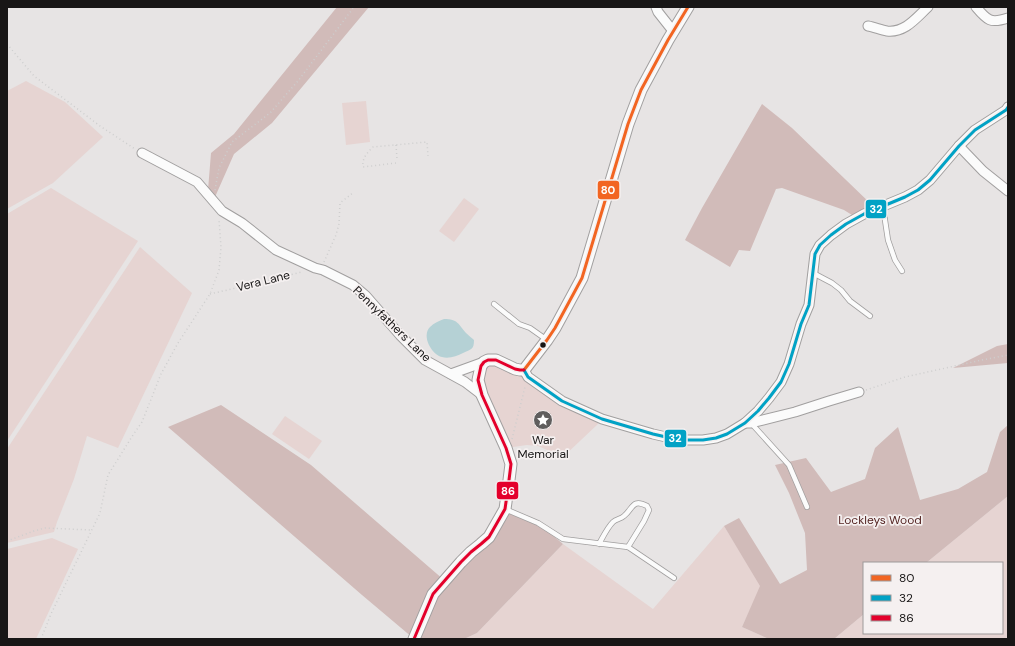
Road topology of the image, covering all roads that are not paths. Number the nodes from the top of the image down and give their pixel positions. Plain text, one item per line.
1 (656, 7) edge
2 (688, 7) edge
3 (928, 7) edge
4 (976, 7) edge
5 (1008, 18) edge
6 (868, 26) dead end
7 (673, 30) junction
8 (1008, 107) edge
9 (959, 146) junction
10 (142, 153) road end
11 (1008, 191) edge
12 (883, 207) junction
13 (902, 271) dead end
14 (813, 273) junction
15 (494, 304) dead end
16 (870, 316) dead end
17 (548, 340) junction
18 (484, 362) junction
19 (526, 373) junction
20 (451, 374) junction
21 (859, 392) road end
22 (482, 395) junction
23 (748, 423) junction
24 (807, 507) dead end
25 (505, 509) junction
26 (599, 544) junction
27 (628, 547) junction
28 (674, 578) dead end
29 (414, 639) edge

1 - 7 street
2 - 7 street
3 - 6 street
4 - 5 street
7 - 17 street
8 - 9 street
9 - 11 street
9 - 12 street
10 - 20 street, Pennyfathers Lane
12 - 13 lane
12 - 14 street
14 - 16 lane
14 - 23 street
15 - 17 lane
17 - 19 street
18 - 19 street
18 - 20 street
18 - 22 street
19 - 23 street
20 - 22 street, Pennyfathers Lane
21 - 23 street
22 - 25 street
23 - 24 lane
25 - 26 lane
25 - 29 street
26 - 27 lane
26 - 27 lane
27 - 28 lane

